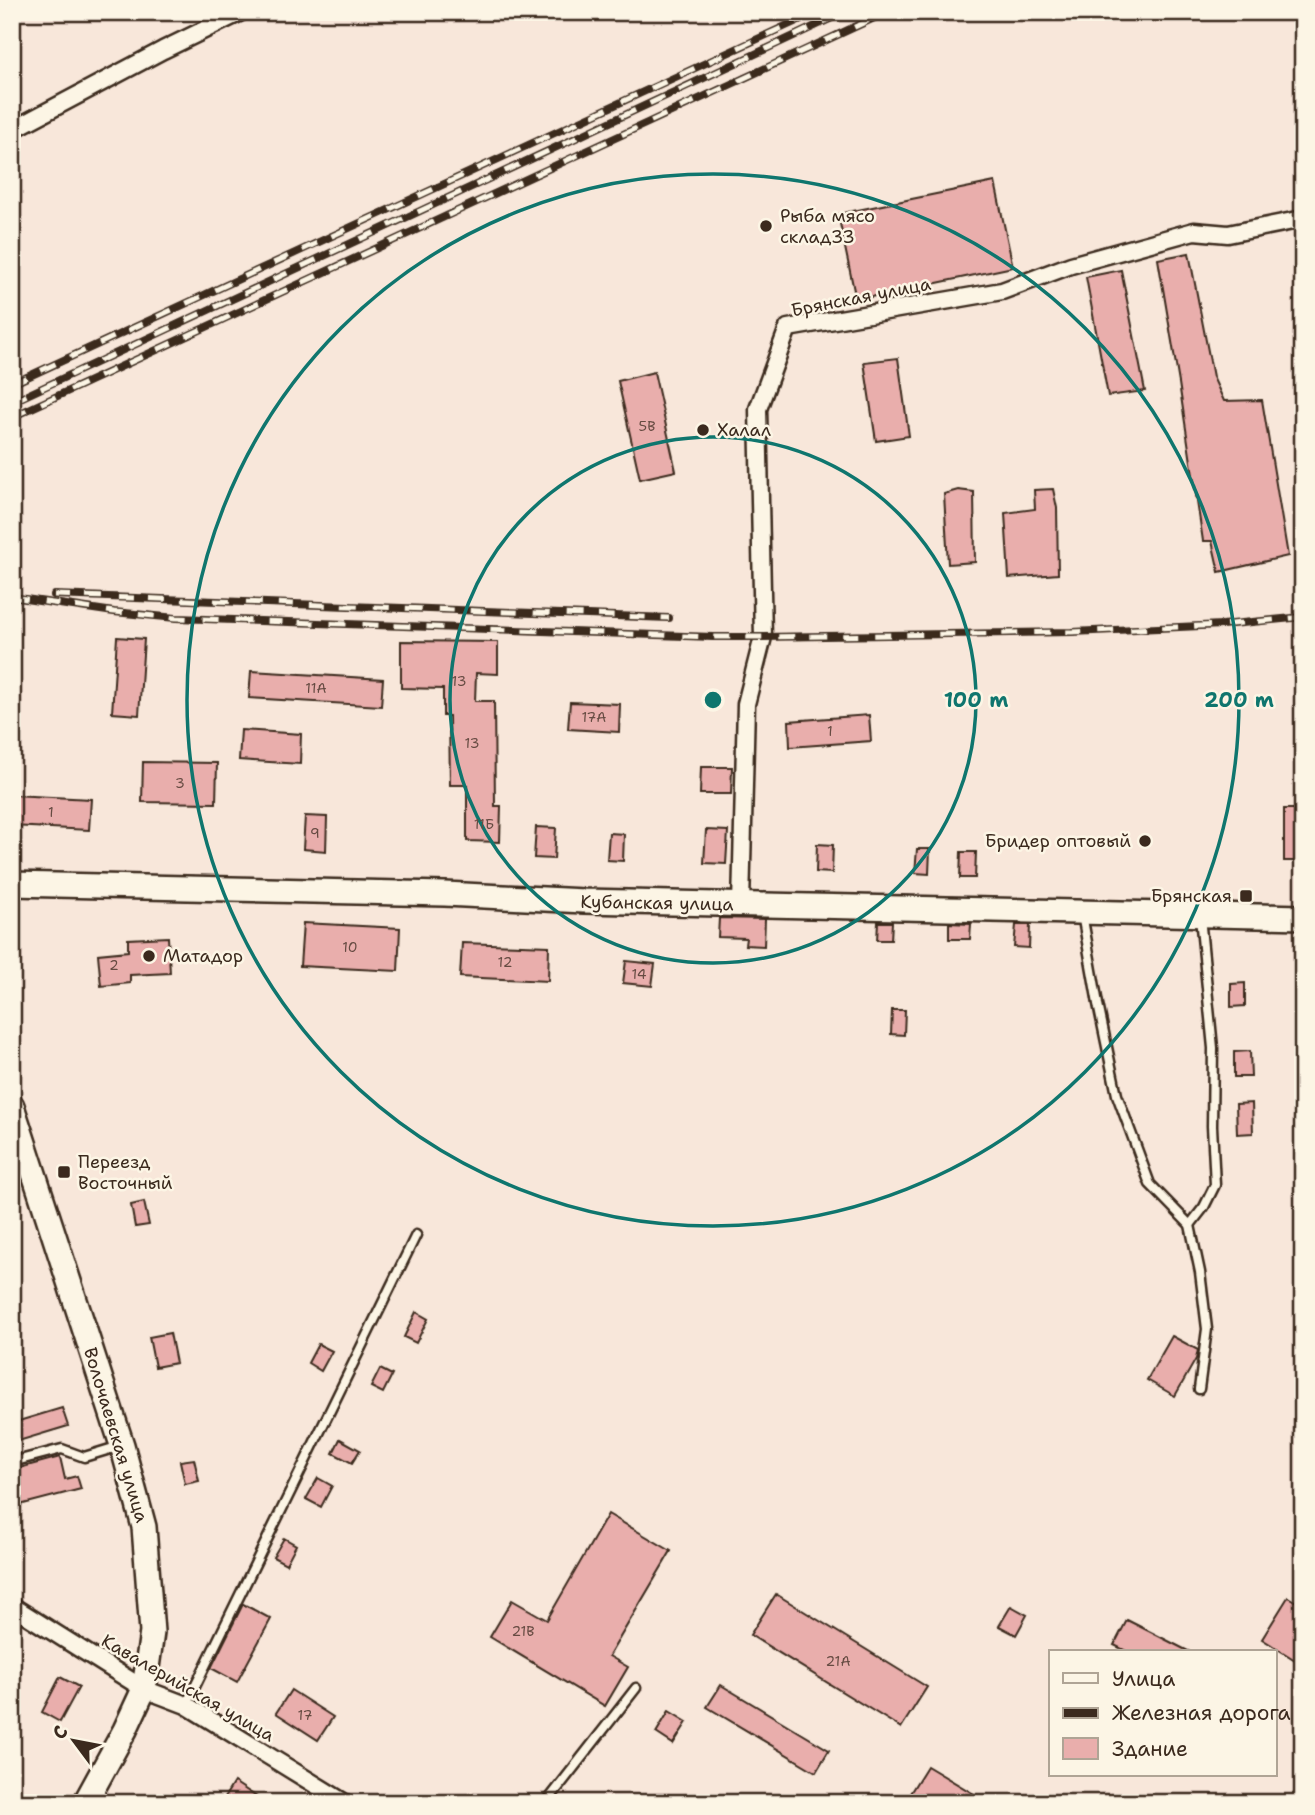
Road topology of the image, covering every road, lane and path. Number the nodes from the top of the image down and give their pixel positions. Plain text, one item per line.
1 (241, 12) edge
2 (12, 130) edge
3 (1303, 219) edge
4 (12, 884) edge
5 (741, 905) junction
6 (1082, 911) junction
7 (1199, 914) junction
8 (1303, 917) edge
9 (12, 1106) edge
10 (1190, 1225) junction
11 (416, 1235) dead end
12 (1199, 1390) dead end
13 (122, 1445) junction
14 (12, 1462) edge
15 (12, 1606) edge
16 (636, 1688) dead end
17 (144, 1689) junction
18 (186, 1705) junction
19 (85, 1803) edge
20 (345, 1803) edge
21 (546, 1803) edge

1 - 2 street
3 - 5 street, Брянская улица
4 - 5 main road, Кубанская улица
5 - 6 main road, Кубанская улица
6 - 7 main road, Кубанская улица
6 - 10 lane
7 - 8 main road, Кубанская улица
7 - 10 lane
9 - 13 main road, Волочаевская улица
10 - 12 lane
11 - 18 lane
13 - 14 lane
13 - 17 main road, Волочаевская улица
15 - 17 street, Кавалерийская улица
16 - 21 lane
17 - 18 street, Кавалерийская улица
17 - 19 main road, Волочаевская улица
18 - 20 street, Кавалерийская улица

